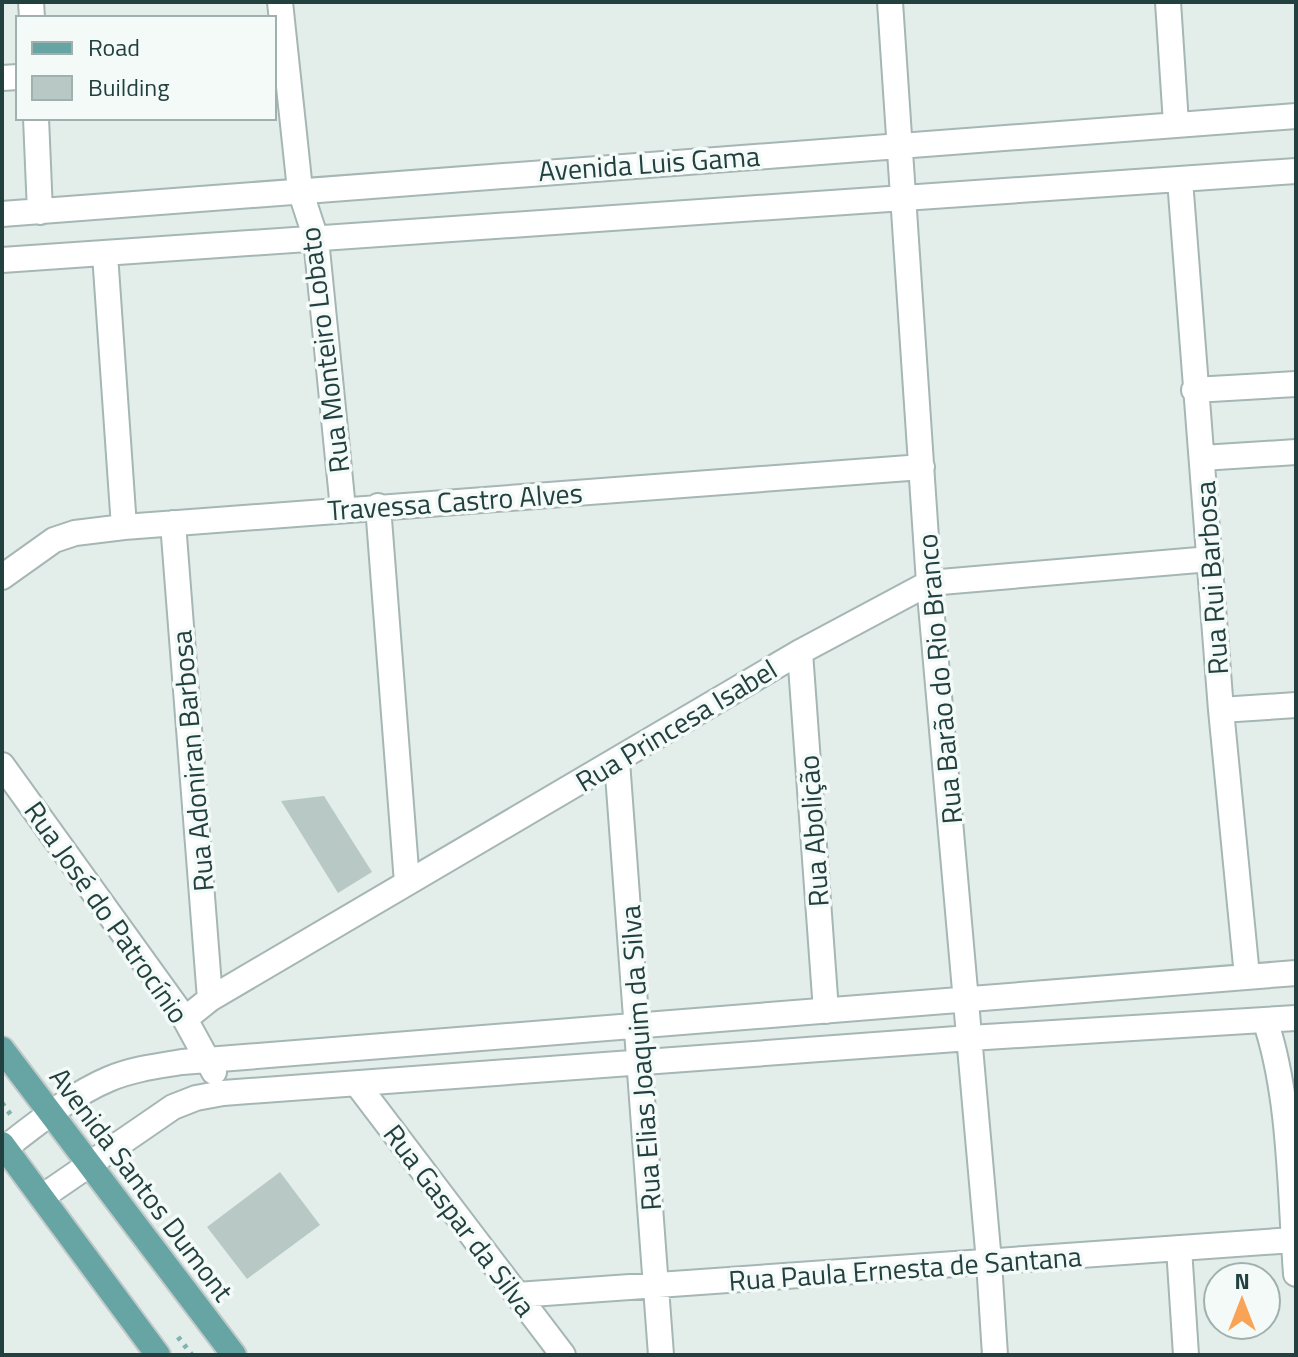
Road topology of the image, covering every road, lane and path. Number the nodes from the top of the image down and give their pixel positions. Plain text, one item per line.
1 (280, 2) edge
2 (890, 2) edge
3 (1168, 2) edge
4 (1296, 116) edge
5 (36, 120) edge
6 (1176, 124) junction
7 (901, 144) junction
8 (1296, 171) edge
9 (1180, 180) junction
10 (300, 190) junction
11 (904, 196) junction
12 (40, 212) junction
13 (2, 214) edge
14 (316, 239) junction
15 (105, 254) junction
16 (2, 260) edge
17 (1296, 384) edge
18 (1194, 390) junction
19 (1296, 452) edge
20 (1202, 458) junction
21 (922, 467) junction
22 (378, 506) junction
23 (343, 509) junction
24 (173, 523) junction
25 (124, 527) junction
26 (1210, 559) junction
27 (2, 577) edge
28 (929, 583) junction
29 (800, 652) junction
30 (1296, 705) edge
31 (1221, 710) junction
32 (617, 761) junction
33 (2, 765) edge
34 (407, 883) junction
35 (1296, 973) edge
36 (1247, 976) junction
37 (210, 999) junction
38 (966, 1000) junction
39 (826, 1011) junction
40 (1296, 1018) edge
41 (185, 1019) junction
42 (1265, 1020) junction
43 (638, 1025) junction
44 (970, 1038) junction
45 (2, 1049) edge
46 (209, 1060) junction
47 (641, 1063) junction
48 (357, 1084) junction
49 (223, 1093) junction
50 (50, 1114) junction
51 (4, 1146) edge
52 (89, 1163) junction
53 (42, 1197) junction
54 (1293, 1240) junction
55 (1179, 1248) junction
56 (989, 1262) junction
57 (1296, 1274) edge
58 (658, 1285) junction
59 (517, 1295) junction
60 (158, 1355) edge
61 (234, 1355) edge
62 (563, 1355) edge
63 (661, 1355) edge
64 (995, 1355) edge
65 (1186, 1355) edge

1 - 10 street, Rua Monteiro Lobato
2 - 7 street, Rua Barão do Rio Branco
3 - 6 street
4 - 6 street, Avenida Luis Gama
5 - 12 street
6 - 7 street, Avenida Luis Gama
7 - 10 street, Avenida Luis Gama
7 - 11 street, Rua Barão do Rio Branco
8 - 9 street, Avenida Luis Gama
9 - 11 street, Avenida Luis Gama
9 - 18 street, Rua Rui Barbosa
10 - 12 street, Avenida Luis Gama
10 - 14 street, Rua Monteiro Lobato
11 - 14 street, Avenida Luis Gama
11 - 21 street, Rua Barão do Rio Branco
12 - 13 street, Avenida Luis Gama
14 - 15 street, Avenida Luis Gama
14 - 23 street, Rua Monteiro Lobato
15 - 16 street, Avenida Luis Gama
15 - 25 street
17 - 18 street
18 - 20 street, Rua Rui Barbosa
19 - 20 street
20 - 26 street, Rua Rui Barbosa
21 - 22 street, Travessa Castro Alves
21 - 28 street, Rua Barão do Rio Branco
22 - 23 street, Travessa Castro Alves
22 - 34 street, Rua Monteiro Lobato
23 - 24 street, Travessa Castro Alves
24 - 25 street, Travessa Castro Alves
24 - 37 street, Rua Adoniran Barbosa
25 - 27 street, Travessa Castro Alves
26 - 28 street, Rua Princesa Isabel
26 - 31 street, Rua Rui Barbosa
28 - 29 street, Rua Princesa Isabel
28 - 38 street, Rua Barão do Rio Branco
29 - 32 street, Rua Princesa Isabel
29 - 39 street, Rua Abolição
30 - 31 street
31 - 36 street, Rua Rui Barbosa
32 - 34 street, Rua Princesa Isabel
32 - 43 street, Rua Elias Joaquim da Silva
33 - 41 street, Rua José do Patrocínio
34 - 37 street, Rua Princesa Isabel
35 - 36 street
36 - 38 street
37 - 41 street, Rua Princesa Isabel
38 - 39 street
38 - 44 street, Rua Barão do Rio Branco
39 - 43 street
40 - 42 street
41 - 46 street, Rua José do Patrocínio
42 - 44 street
42 - 54 street
43 - 46 street
43 - 47 street, Rua Elias Joaquim da Silva
44 - 47 street
44 - 56 street, Rua Barão do Rio Branco
45 - 50 main road, Avenida Santos Dumont
46 - 49 street, Rua José do Patrocínio
46 - 50 street
47 - 48 street
47 - 58 street, Rua Elias Joaquim da Silva
48 - 49 street
48 - 59 street, Rua Gaspar da Silva
49 - 52 street
50 - 51 street
50 - 52 main road, Avenida Santos Dumont
51 - 53 main road
52 - 53 street
52 - 61 main road, Avenida Santos Dumont
53 - 60 main road
54 - 55 street, Rua Paula Ernesta de Santana
54 - 57 street
55 - 56 street, Rua Paula Ernesta de Santana
55 - 65 street
56 - 58 street, Rua Paula Ernesta de Santana
56 - 64 street, Rua Barão do Rio Branco
58 - 59 street, Rua Paula Ernesta de Santana
58 - 63 street, Rua Elias Joaquim da Silva
59 - 62 street, Rua Gaspar da Silva

